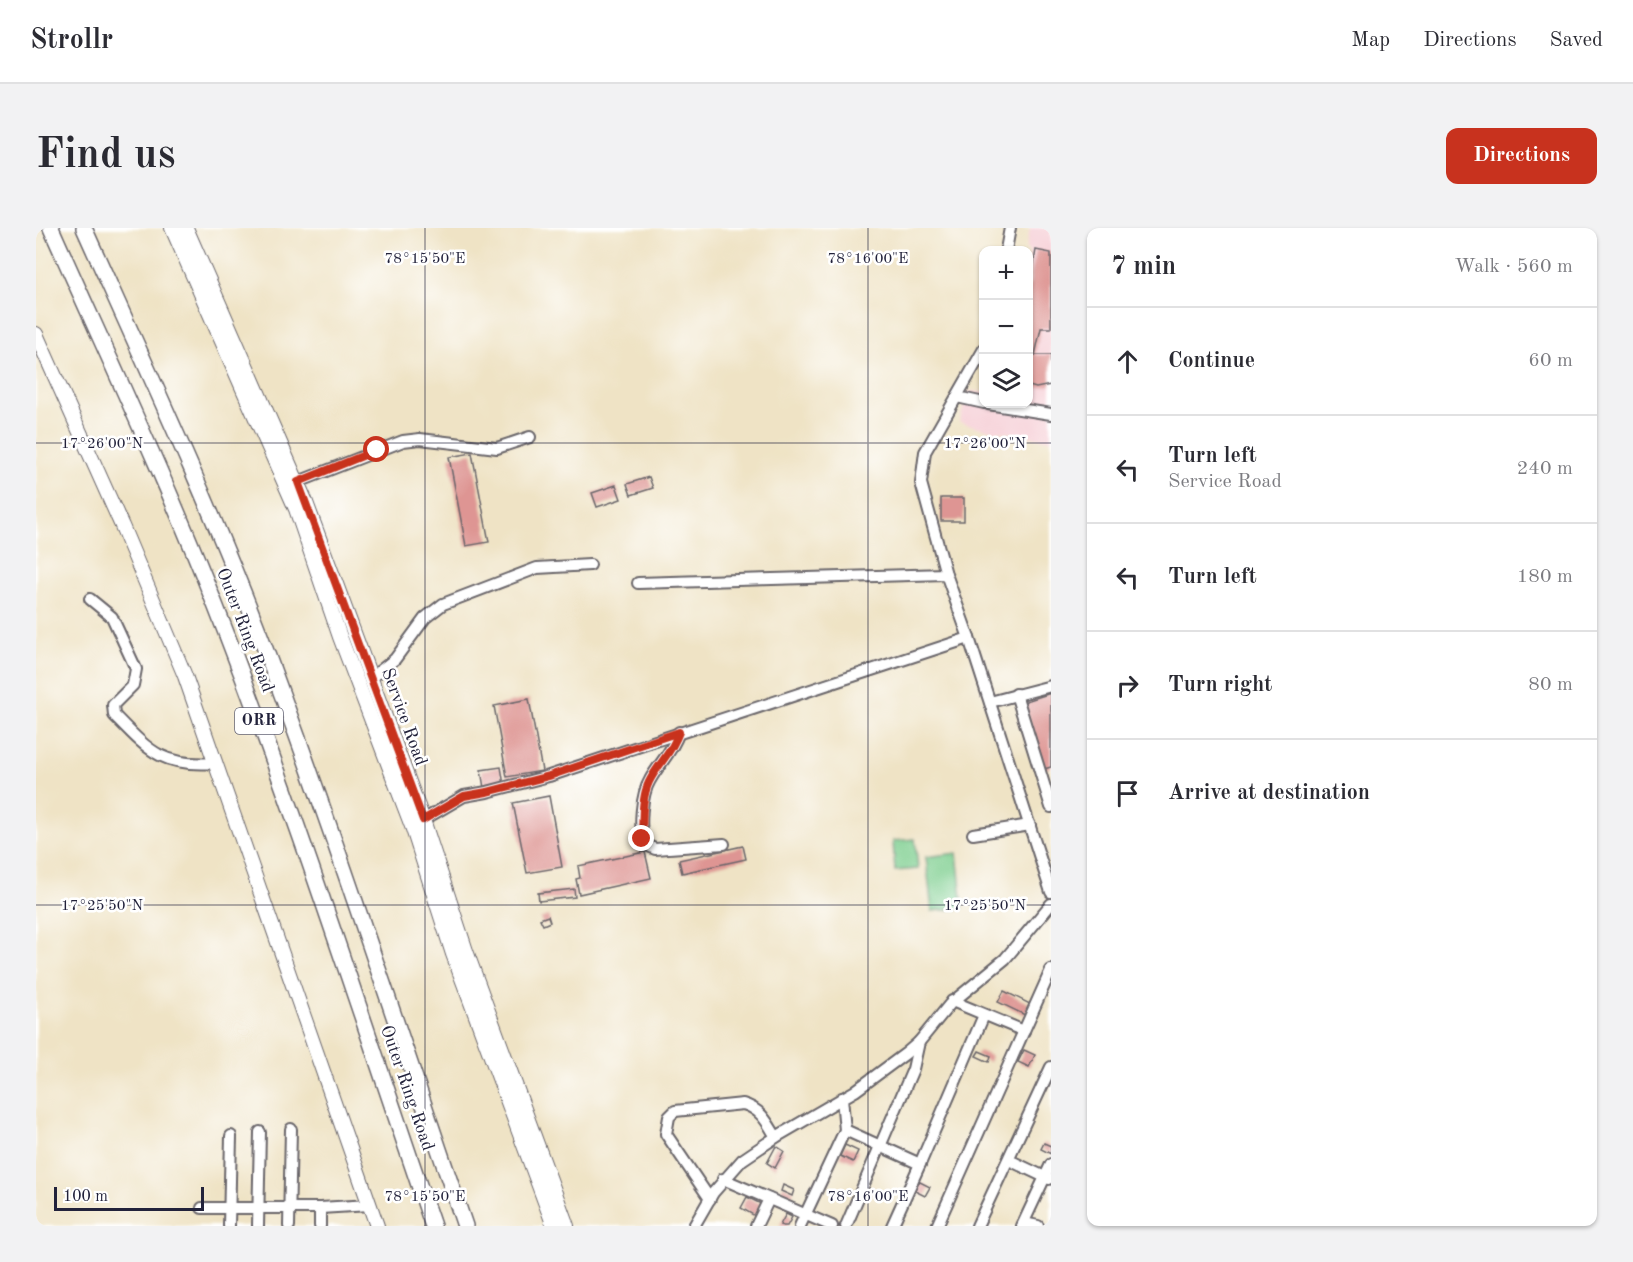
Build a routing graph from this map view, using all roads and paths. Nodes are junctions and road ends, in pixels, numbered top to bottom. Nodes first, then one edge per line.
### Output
1 (51, 228) edge
2 (84, 228) edge
3 (172, 228) edge
4 (186, 228) edge
5 (1010, 228) edge
6 (1007, 246) edge
7 (36, 334) edge
8 (981, 354) edge
9 (957, 397) junction
10 (979, 402) edge
11 (1016, 408) edge
12 (1051, 414) edge
13 (530, 437) dead end
14 (298, 482) junction
15 (590, 565) dead end
16 (946, 574) junction
17 (638, 583) dead end
18 (90, 599) dead end
19 (969, 638) junction
20 (370, 678) junction
21 (1051, 686) edge
22 (1016, 694) junction
23 (990, 702) junction
24 (679, 732) junction
25 (216, 763) junction
26 (1051, 807) edge
27 (423, 820) junction
28 (1030, 825) junction
29 (973, 834) dead end
30 (724, 844) dead end
31 (1051, 892) edge
32 (1051, 904) edge
33 (1051, 970) edge
34 (952, 1001) junction
35 (984, 1015) junction
36 (1024, 1031) junction
37 (919, 1042) junction
38 (1051, 1067) edge
39 (842, 1098) junction
40 (291, 1130) dead end
41 (845, 1130) junction
42 (260, 1132) dead end
43 (231, 1136) dead end
44 (776, 1137) junction
45 (880, 1146) junction
46 (1009, 1160) junction
47 (920, 1164) junction
48 (1051, 1164) edge
49 (1048, 1178) edge
50 (723, 1179) junction
51 (710, 1199) junction
52 (769, 1199) junction
53 (370, 1205) junction
54 (202, 1208) dead end
55 (259, 1208) junction
56 (320, 1208) junction
57 (229, 1209) junction
58 (290, 1209) junction
59 (805, 1215) junction
60 (1023, 1225) edge
61 (229, 1226) edge
62 (258, 1226) edge
63 (289, 1226) edge
64 (320, 1226) edge
65 (377, 1226) edge
66 (433, 1226) edge
67 (465, 1226) edge
68 (554, 1226) edge
69 (567, 1226) edge
70 (694, 1226) edge
71 (756, 1226) edge
72 (800, 1226) edge
73 (832, 1226) edge
74 (846, 1226) edge
75 (892, 1226) edge
76 (937, 1226) edge
77 (977, 1226) edge
78 (1038, 1226) edge

1 - 66 highway, Outer Ring Road / ORR
2 - 67 highway, Outer Ring Road / ORR
3 - 68 main road
4 - 14 main road, Service Road
5 - 6 street
7 - 25 main road
8 - 9 street
9 - 10 street
9 - 16 street
11 - 12 street
13 - 14 street
14 - 20 main road, Service Road
15 - 20 street
16 - 17 street
16 - 19 street
18 - 25 street
19 - 23 street
19 - 24 street
20 - 27 main road, Service Road
21 - 22 street
22 - 23 street
22 - 26 street
23 - 28 street
24 - 27 street
24 - 30 street
25 - 53 main road
27 - 69 main road, Service Road
28 - 29 street
28 - 31 street
32 - 34 street
33 - 36 street
34 - 35 street
34 - 37 street
35 - 36 street
35 - 47 street
36 - 76 street
37 - 39 street
37 - 45 street
38 - 46 street
39 - 41 street
39 - 44 street
40 - 58 street
41 - 45 street
41 - 59 street
42 - 55 street
43 - 57 street
44 - 50 street
44 - 51 street
45 - 47 street
45 - 74 street
46 - 49 street
46 - 77 street
47 - 75 street
48 - 49 street
49 - 60 street
50 - 51 street
50 - 52 street
51 - 70 street
52 - 59 street
52 - 71 street
53 - 56 street
53 - 65 main road
54 - 57 street
55 - 57 street
55 - 58 street
55 - 62 street
56 - 58 street
56 - 64 street
57 - 61 street
58 - 63 street
59 - 72 street
59 - 73 street
60 - 78 street

